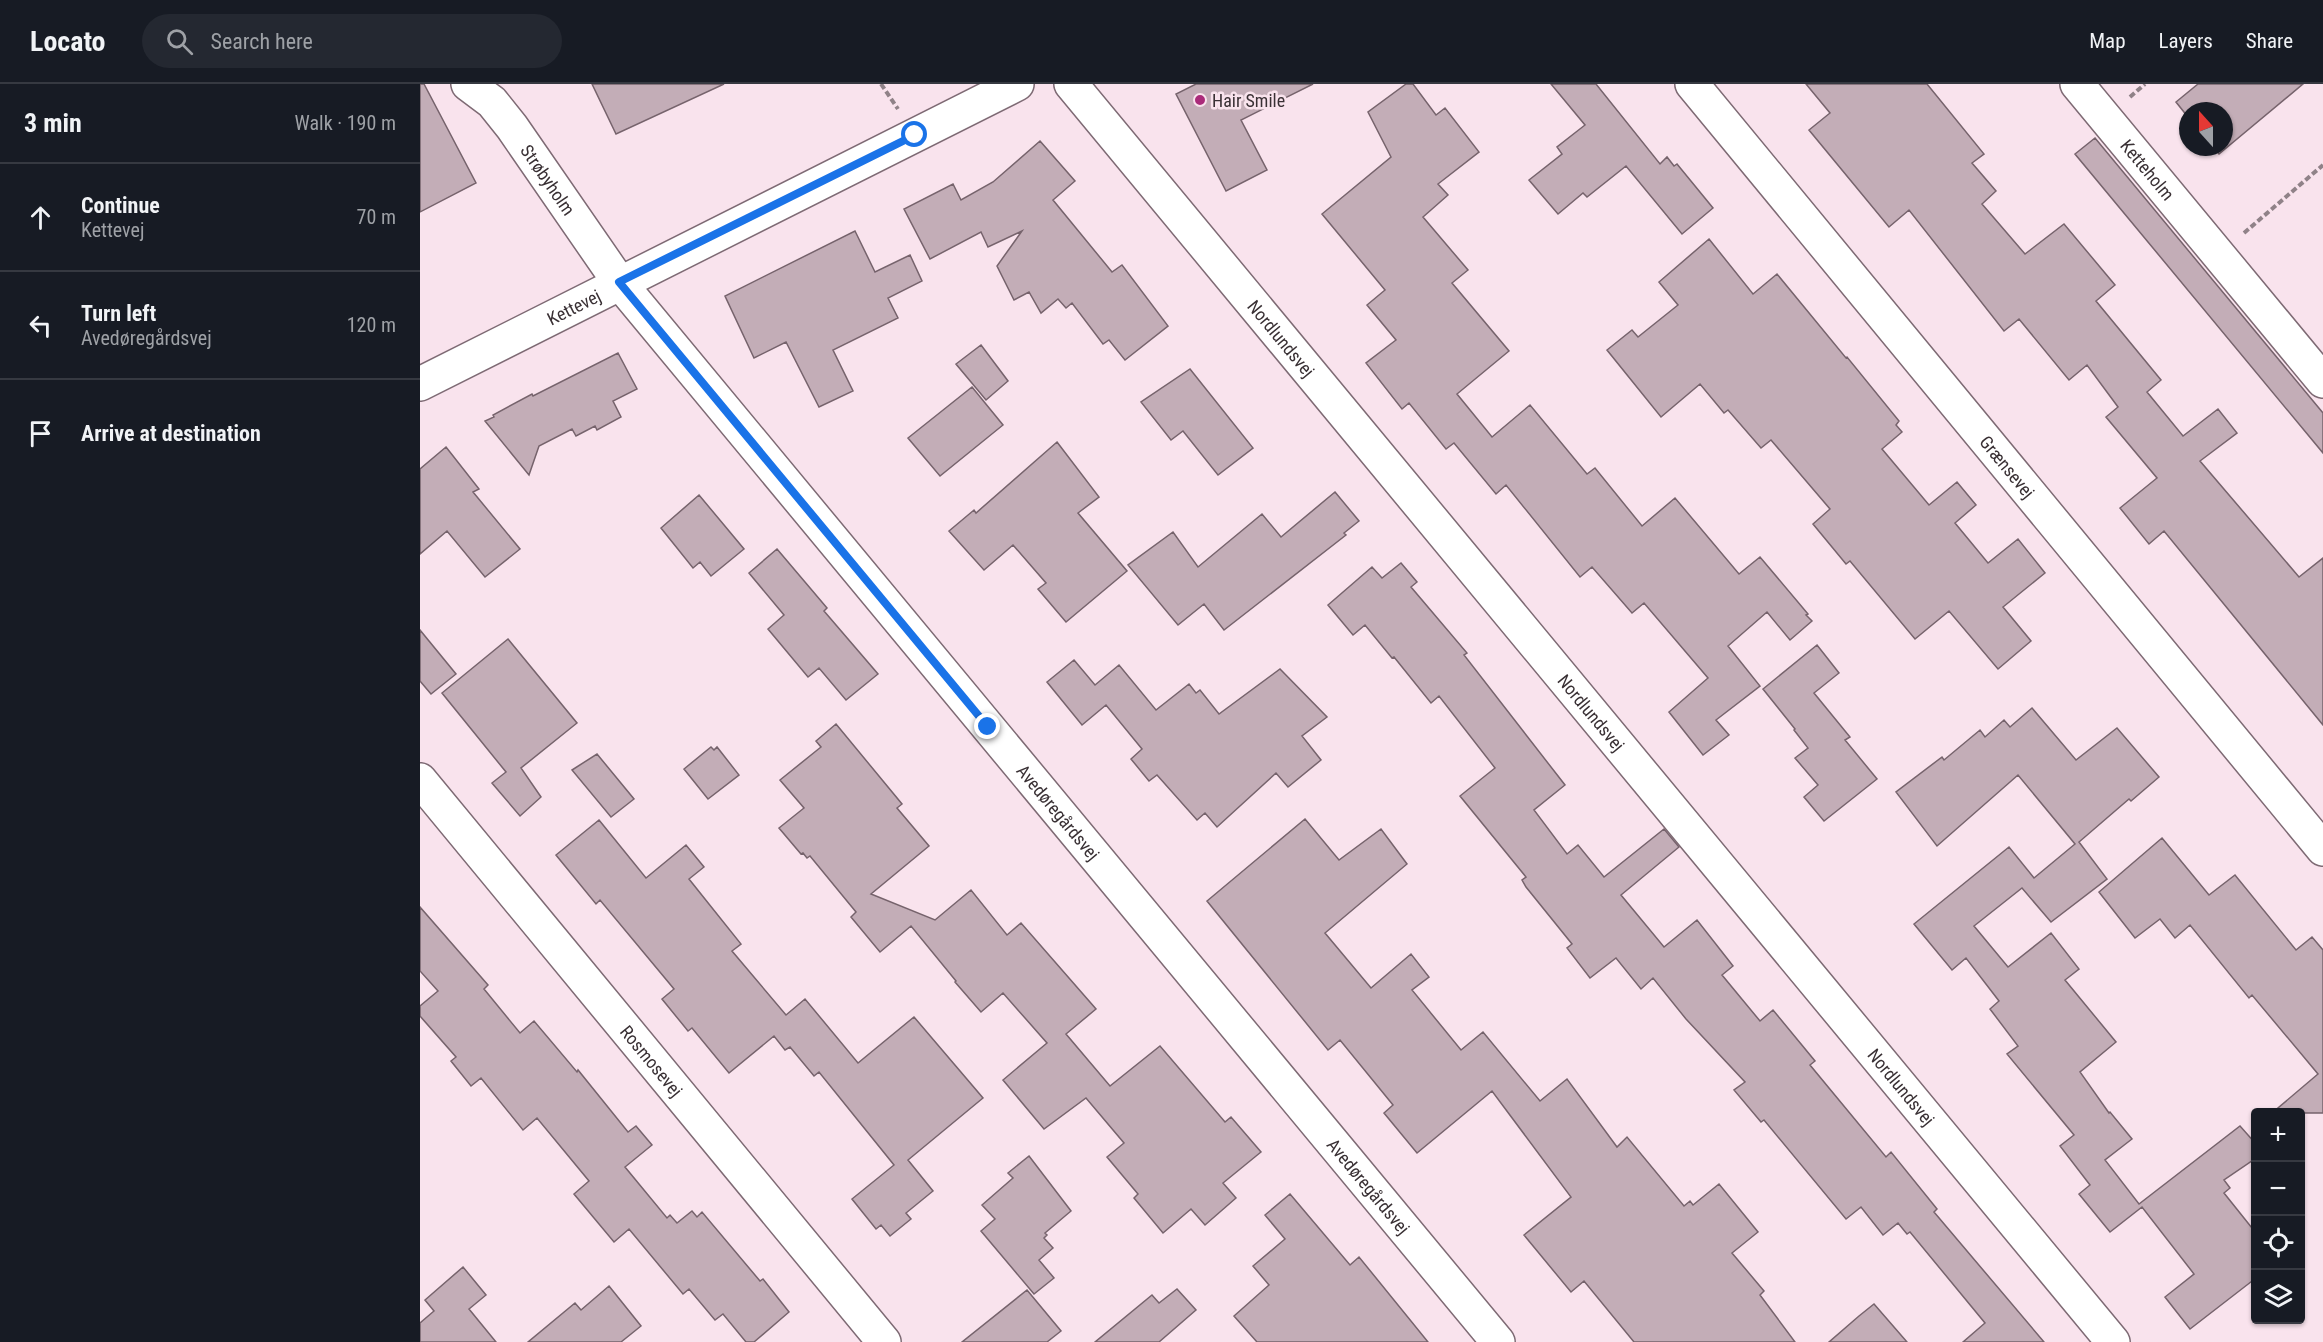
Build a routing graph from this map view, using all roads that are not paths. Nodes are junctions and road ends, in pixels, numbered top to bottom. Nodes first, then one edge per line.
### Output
1 (469, 84) edge
2 (1017, 84) edge
3 (1071, 84) edge
4 (1692, 84) edge
5 (2077, 84) edge
6 (619, 282) junction
7 (2323, 381) edge
8 (420, 384) edge
9 (420, 780) edge
10 (2323, 849) edge
11 (884, 1342) edge
12 (1498, 1342) edge
13 (2113, 1342) edge

1 - 6 street, Strøbyholm
2 - 6 street, Kettevej
3 - 13 street, Nordlundsvej
4 - 10 street, Grænsevej
5 - 7 street, Ketteholm
6 - 8 street, Kettevej
6 - 12 street, Avedøregårdsvej
9 - 11 street, Rosmosevej

